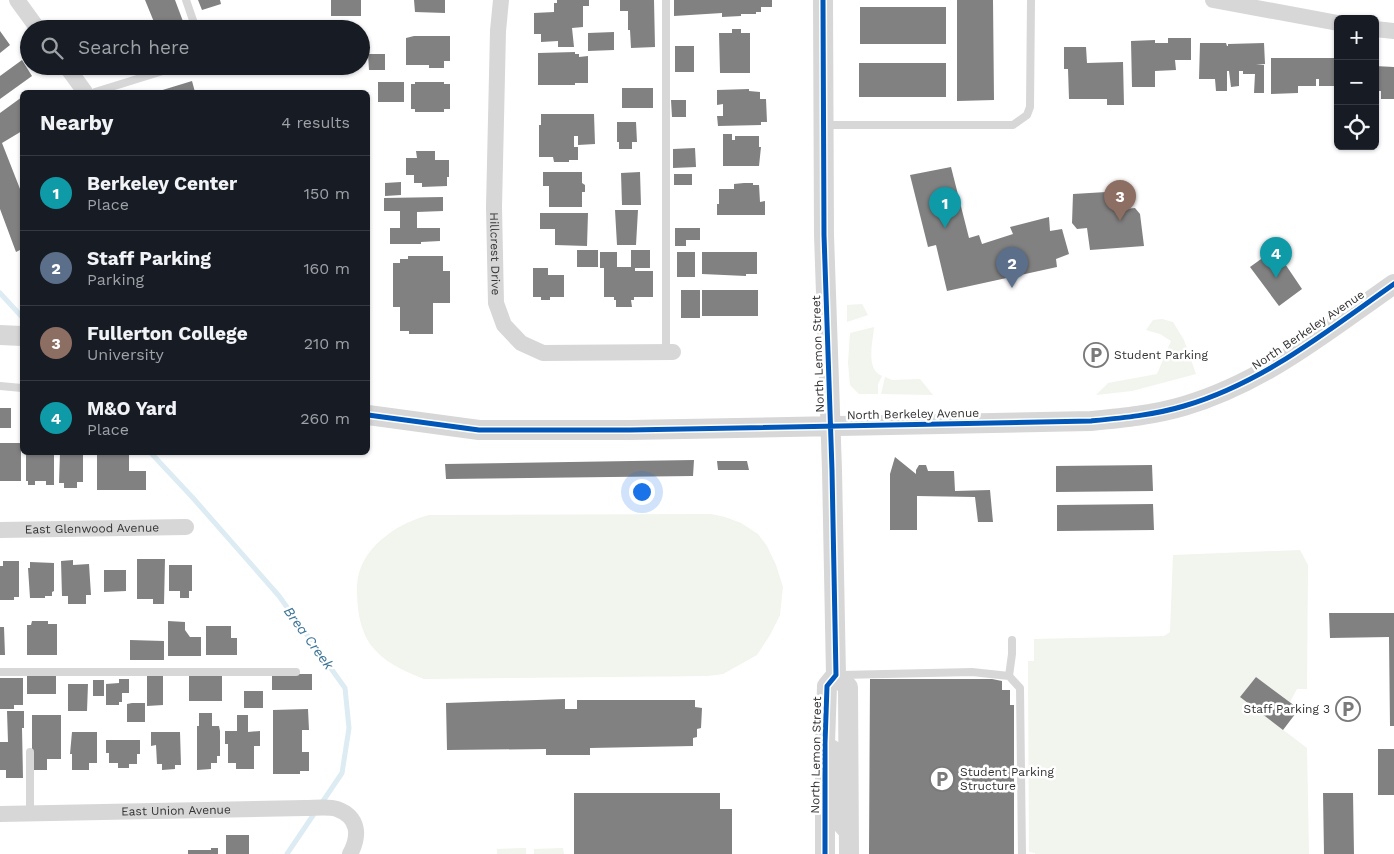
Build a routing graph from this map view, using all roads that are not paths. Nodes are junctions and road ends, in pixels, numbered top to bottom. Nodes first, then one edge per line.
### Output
1 (16, 0) edge
2 (186, 0) edge
3 (501, 0) edge
4 (666, 0) edge
5 (823, 0) edge
6 (1031, 0) edge
7 (1213, 0) edge
8 (31, 20) edge
9 (193, 20) edge
10 (1334, 22) edge
11 (1379, 29) edge
12 (1394, 31) edge
13 (73, 75) edge
14 (150, 75) edge
15 (84, 90) edge
16 (101, 90) edge
17 (824, 125) junction
18 (1394, 284) edge
19 (0, 335) edge
20 (20, 336) edge
21 (670, 352) joint
22 (0, 386) edge
23 (20, 388) edge
24 (370, 415) edge
25 (831, 425) junction
26 (186, 527) dead end
27 (0, 530) edge
28 (1012, 640) dead end
29 (0, 672) edge
30 (296, 672) dead end
31 (836, 675) junction
32 (1009, 676) junction
33 (825, 743) junction
34 (30, 752) dead end
35 (30, 813) junction
36 (0, 814) edge
37 (849, 847) edge
38 (350, 854) edge
39 (824, 854) edge
40 (1022, 854) edge

1 - 8 street
2 - 9 lane
3 - 21 street, Hillcrest Drive
4 - 21 lane
5 - 17 street, North Lemon Street
6 - 17 lane
7 - 10 street
11 - 12 street
13 - 15 street
14 - 16 lane
17 - 25 street, North Lemon Street
18 - 25 street, North Berkeley Avenue
19 - 20 street
22 - 23 lane
24 - 25 street, North Berkeley Avenue
25 - 31 street, North Lemon Street
26 - 27 street, East Glenwood Avenue
28 - 32 lane
29 - 30 lane
31 - 32 lane
31 - 33 street, North Lemon Street
31 - 37 street, North Lemon Street
32 - 40 lane
33 - 37 lane
33 - 39 street, North Lemon Street
34 - 35 lane
35 - 36 street, East Union Avenue
35 - 38 street, East Union Avenue

